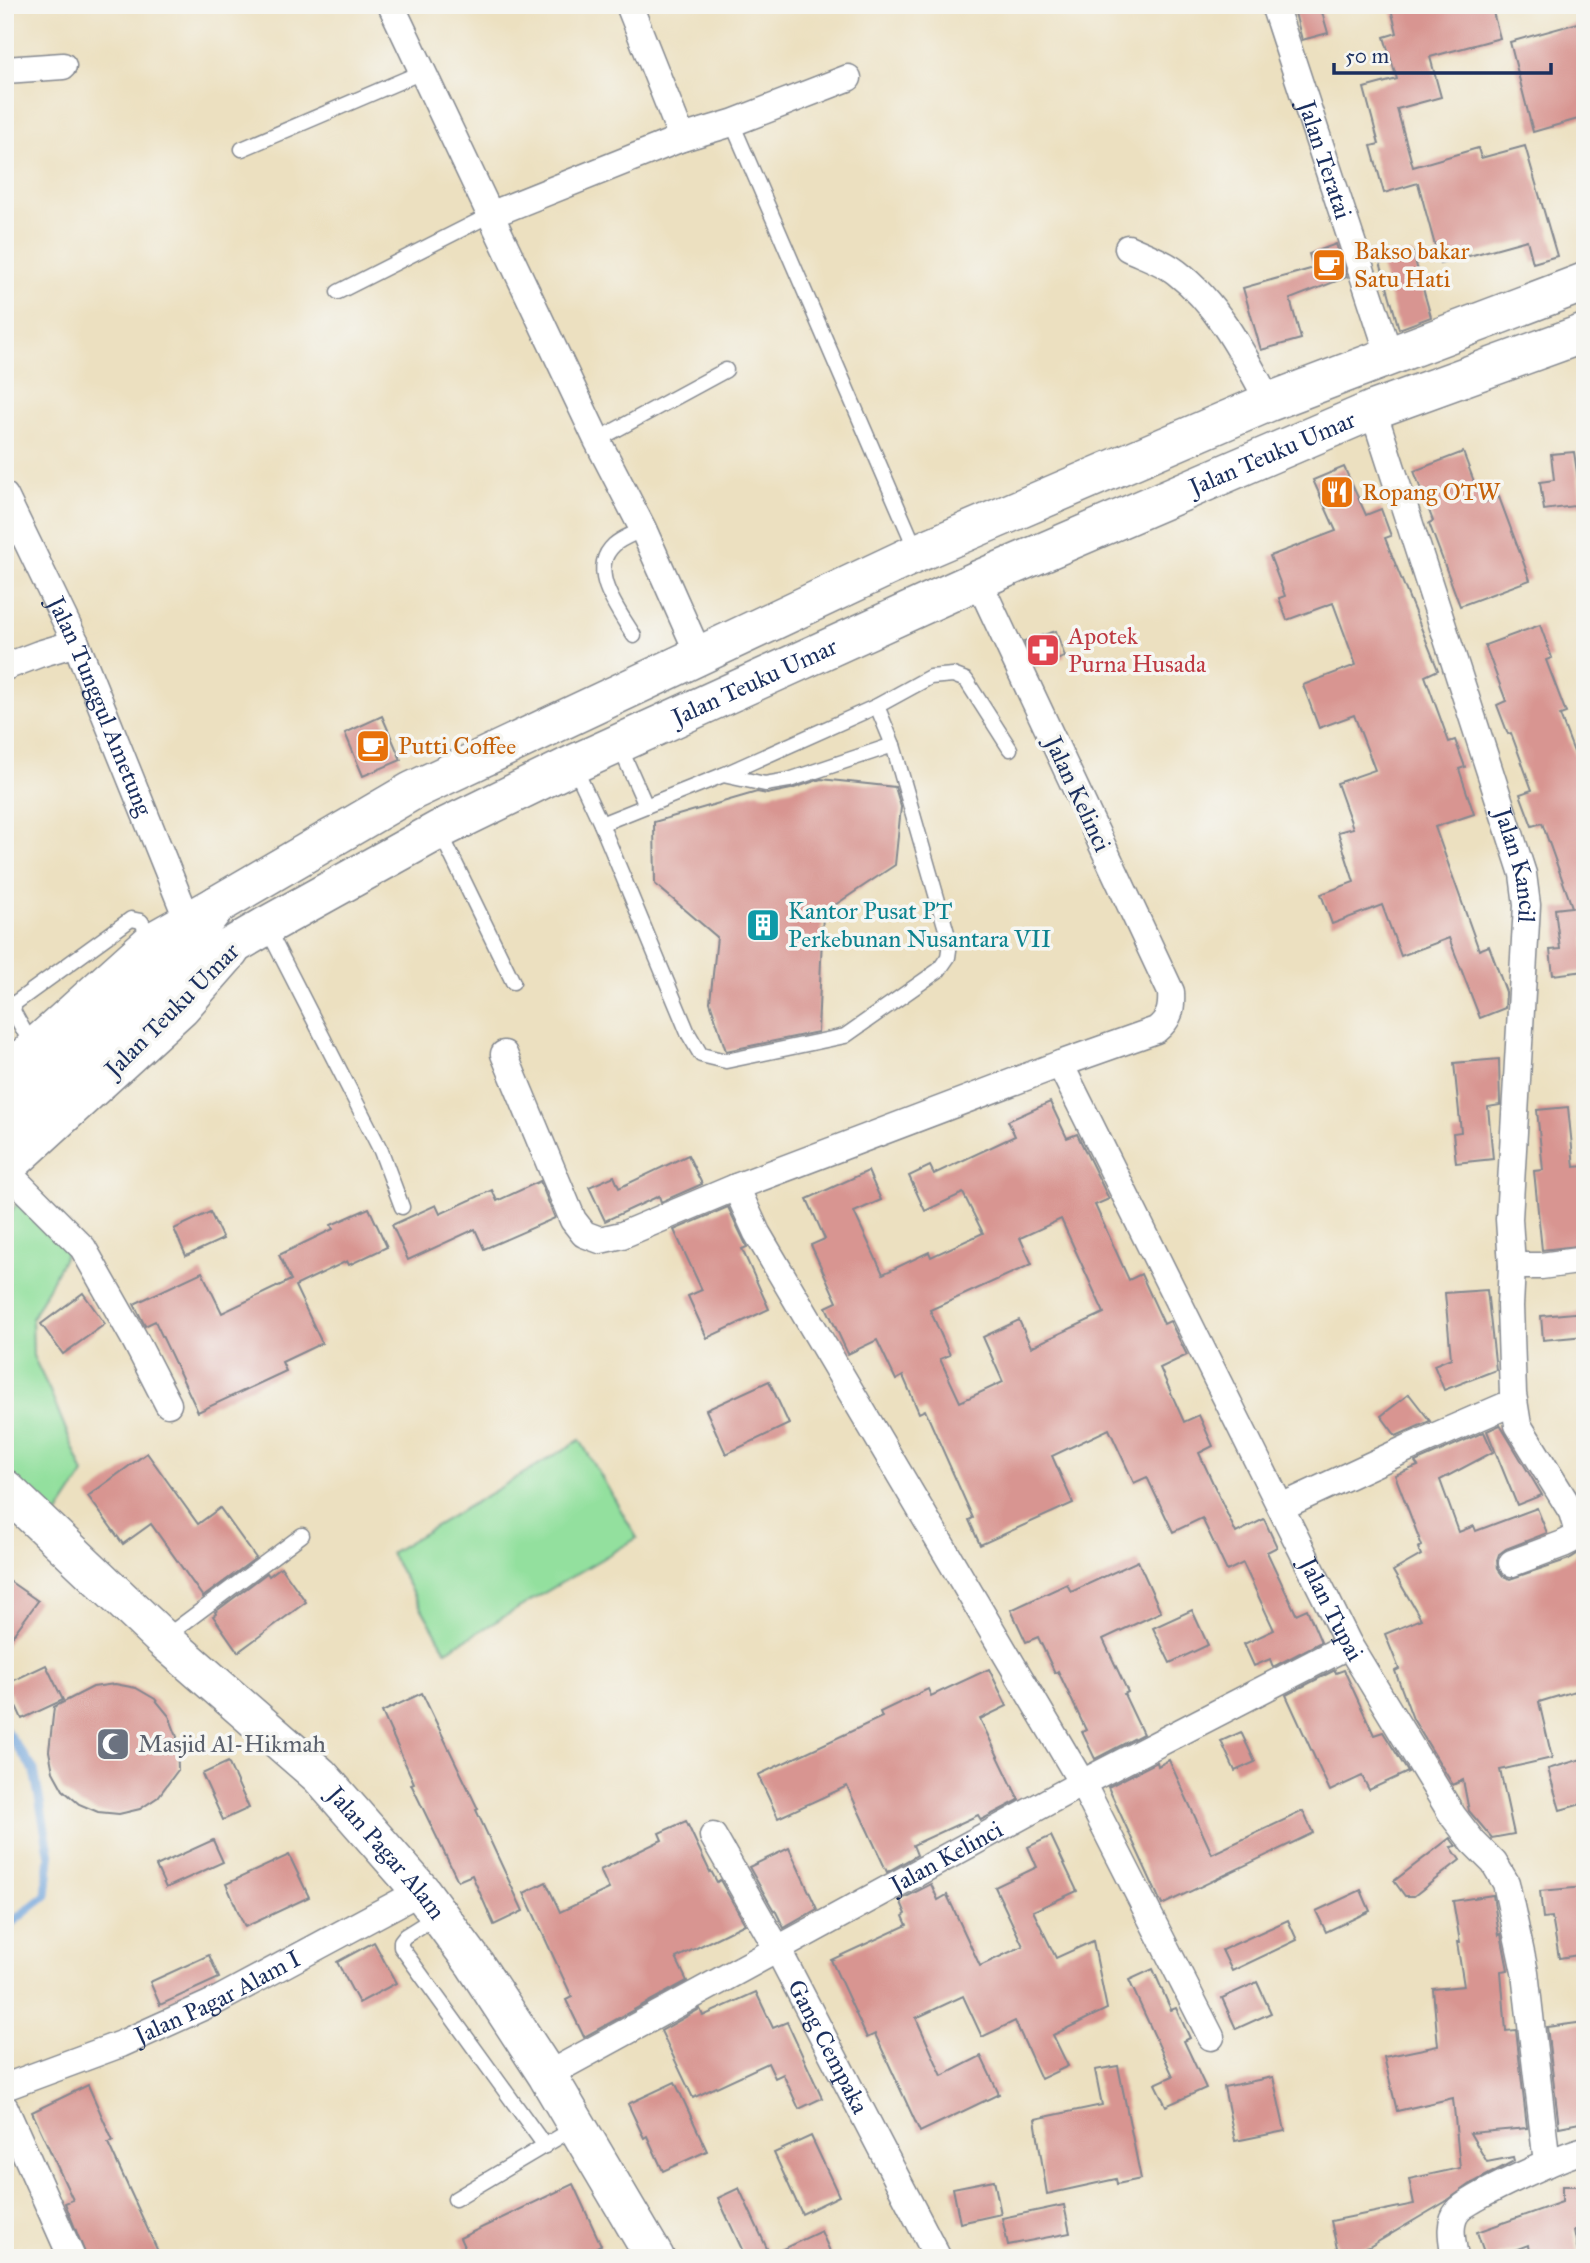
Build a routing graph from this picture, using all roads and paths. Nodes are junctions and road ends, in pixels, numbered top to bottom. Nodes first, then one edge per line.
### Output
1 (391, 5) edge
2 (629, 5) edge
3 (1274, 5) edge
4 (63, 66) dead end
5 (5, 70) edge
6 (422, 72) junction
7 (848, 78) dead end
8 (732, 123) junction
9 (682, 138) junction
10 (243, 149) dead end
11 (490, 215) junction
12 (1128, 248) dead end
13 (1585, 282) edge
14 (338, 292) dead end
15 (1585, 333) edge
16 (1390, 354) junction
17 (726, 370) dead end
18 (1269, 402) junction
19 (1373, 410) junction
20 (597, 440) junction
21 (5, 496) edge
22 (643, 528) junction
23 (917, 553) junction
24 (978, 580) junction
25 (634, 636) dead end
26 (76, 643) junction
27 (699, 655) junction
28 (5, 667) edge
29 (877, 706) junction
30 (618, 744) junction
31 (893, 745) junction
32 (1010, 749) dead end
33 (574, 764) junction
34 (723, 775) junction
35 (646, 806) junction
36 (601, 824) junction
37 (439, 830) junction
38 (208, 934) junction
39 (513, 982) dead end
40 (504, 1054) dead end
41 (1060, 1063) junction
42 (5, 1079) edge
43 (5, 1118) edge
44 (5, 1169) edge
45 (736, 1187) junction
46 (402, 1207) dead end
47 (1585, 1261) edge
48 (1512, 1266) junction
49 (1514, 1402) junction
50 (168, 1404) dead end
51 (5, 1489) edge
52 (1281, 1507) junction
53 (302, 1535) dead end
54 (1512, 1563) dead end
55 (163, 1639) junction
56 (1349, 1645) junction
57 (1082, 1783) junction
58 (713, 1836) dead end
59 (429, 1903) junction
60 (778, 1950) junction
61 (1211, 2037) dead end
62 (547, 2075) junction
63 (5, 2087) edge
64 (5, 2108) edge
65 (561, 2137) junction
66 (1585, 2150) edge
67 (1547, 2164) junction
68 (455, 2199) dead end
69 (72, 2258) edge
70 (655, 2258) edge
71 (938, 2258) edge
72 (1455, 2258) edge

1 - 6 street
2 - 9 street
3 - 16 street, Jalan Teratai
4 - 5 street
6 - 10 lane
6 - 11 street
7 - 8 street
8 - 9 street
8 - 23 lane
9 - 11 street
11 - 14 lane
11 - 20 street
12 - 18 street
13 - 16 main road, Jalan Teuku Umar
15 - 19 main road, Jalan Teuku Umar
16 - 18 main road, Jalan Teuku Umar
17 - 20 lane
18 - 23 main road, Jalan Teuku Umar
19 - 24 main road, Jalan Teuku Umar
19 - 48 street, Jalan Kancil
20 - 22 street
21 - 26 street, Jalan Tunggul Ametung
22 - 25 lane
22 - 27 street
23 - 27 main road, Jalan Teuku Umar
24 - 30 main road, Jalan Teuku Umar
24 - 41 street, Jalan Kelinci
26 - 28 street
26 - 38 street, Jalan Tunggul Ametung
27 - 38 main road, Jalan Teuku Umar
29 - 31 lane
29 - 32 lane
29 - 34 lane
30 - 33 main road, Jalan Teuku Umar
30 - 35 lane
31 - 34 lane
31 - 36 lane
33 - 36 lane
33 - 37 main road, Jalan Teuku Umar
34 - 35 lane
35 - 36 lane
37 - 38 main road, Jalan Teuku Umar
37 - 39 lane
38 - 42 main road, Jalan Teuku Umar
38 - 43 main road
38 - 44 main road, Jalan Teuku Umar
38 - 46 lane
40 - 45 street
41 - 45 street
41 - 52 street, Jalan Tupai
44 - 50 street
45 - 57 street
47 - 48 street
48 - 49 street, Jalan Kancil
49 - 52 street
49 - 54 street, Jalan Kancil
51 - 55 main road, Jalan Pagar Alam
52 - 56 street, Jalan Tupai
53 - 55 lane
55 - 59 main road, Jalan Pagar Alam
56 - 57 street, Jalan Kelinci
56 - 67 street, Jalan Tupai
57 - 60 street, Jalan Kelinci
57 - 61 street
58 - 60 street, Gang Cempaka
59 - 62 main road, Jalan Pagar Alam
59 - 63 street, Jalan Pagar Alam I
59 - 65 lane
60 - 62 street, Jalan Kelinci
60 - 71 street, Gang Cempaka
62 - 65 main road, Jalan Pagar Alam
64 - 69 street
65 - 68 lane
65 - 70 main road, Jalan Pagar Alam
66 - 67 street
67 - 72 street

